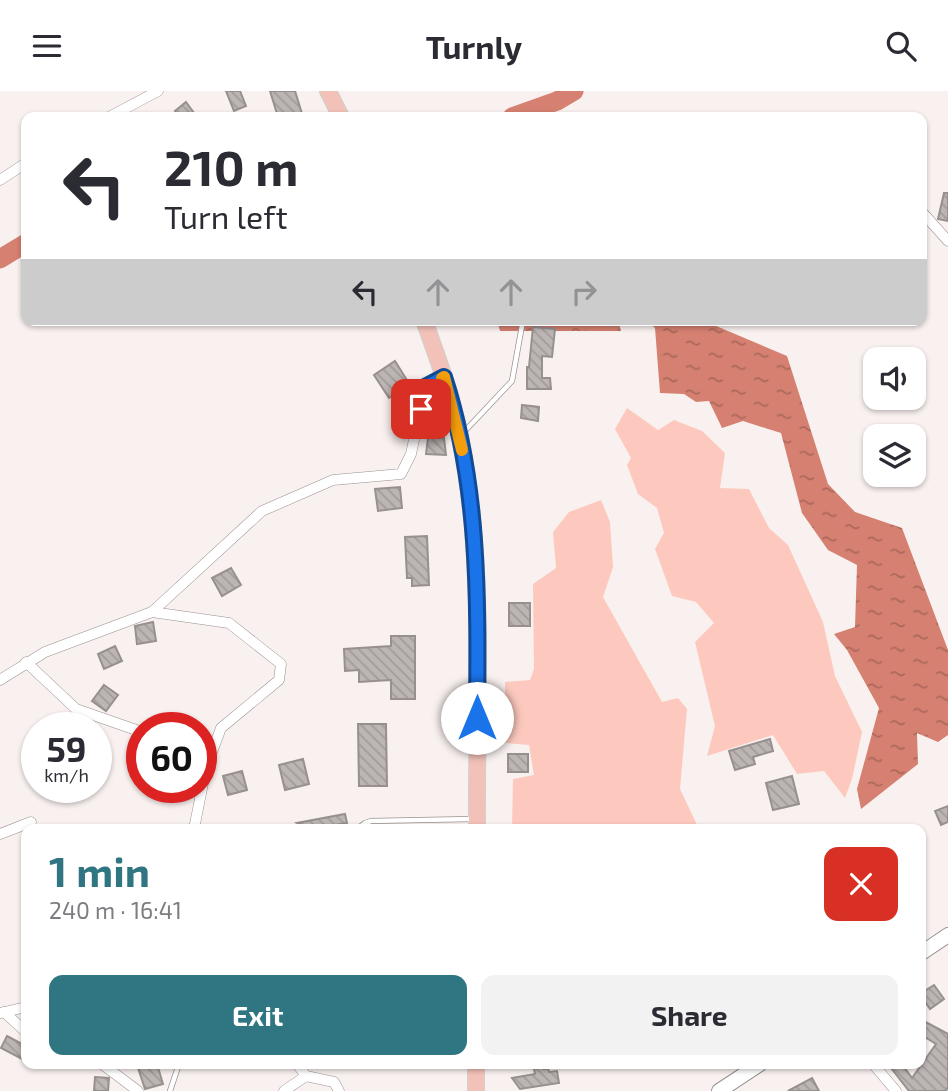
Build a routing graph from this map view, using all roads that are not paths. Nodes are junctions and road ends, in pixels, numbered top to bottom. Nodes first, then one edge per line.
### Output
1 (158, 91) edge
2 (329, 92) edge
3 (118, 112) edge
4 (339, 112) edge
5 (21, 166) edge
6 (0, 180) edge
7 (927, 218) edge
8 (948, 241) edge
9 (426, 326) edge
10 (522, 326) edge
11 (444, 377) junction
12 (460, 436) junction
13 (152, 612) junction
14 (26, 662) junction
15 (0, 680) edge
16 (126, 726) edge
17 (31, 822) dead end
18 (26, 824) edge
19 (195, 824) edge
20 (364, 824) edge
21 (477, 824) edge
22 (21, 826) edge
23 (0, 834) edge
24 (948, 935) edge
25 (926, 950) edge
26 (21, 1008) edge
27 (2, 1013) edge
28 (21, 1029) edge
29 (109, 1069) edge
30 (177, 1069) edge
31 (301, 1069) edge
32 (476, 1069) edge
33 (752, 1069) edge
34 (877, 1069) edge
35 (306, 1076) junction
36 (138, 1091) edge
37 (170, 1091) edge
38 (284, 1091) edge
39 (339, 1091) edge
40 (476, 1091) edge
41 (719, 1091) edge
42 (896, 1091) edge

1 - 3 street
2 - 4 main road
5 - 6 street
7 - 8 street
9 - 11 main road
10 - 12 lane
11 - 12 main road
11 - 13 street
12 - 21 main road
13 - 14 street
13 - 19 street
14 - 15 street
14 - 16 street
17 - 18 street
20 - 21 lane
22 - 23 street
24 - 25 main road
26 - 27 street
27 - 28 street
29 - 36 street
30 - 37 lane
31 - 35 street
32 - 40 main road
33 - 41 main road
34 - 42 street
35 - 38 street
35 - 39 street

